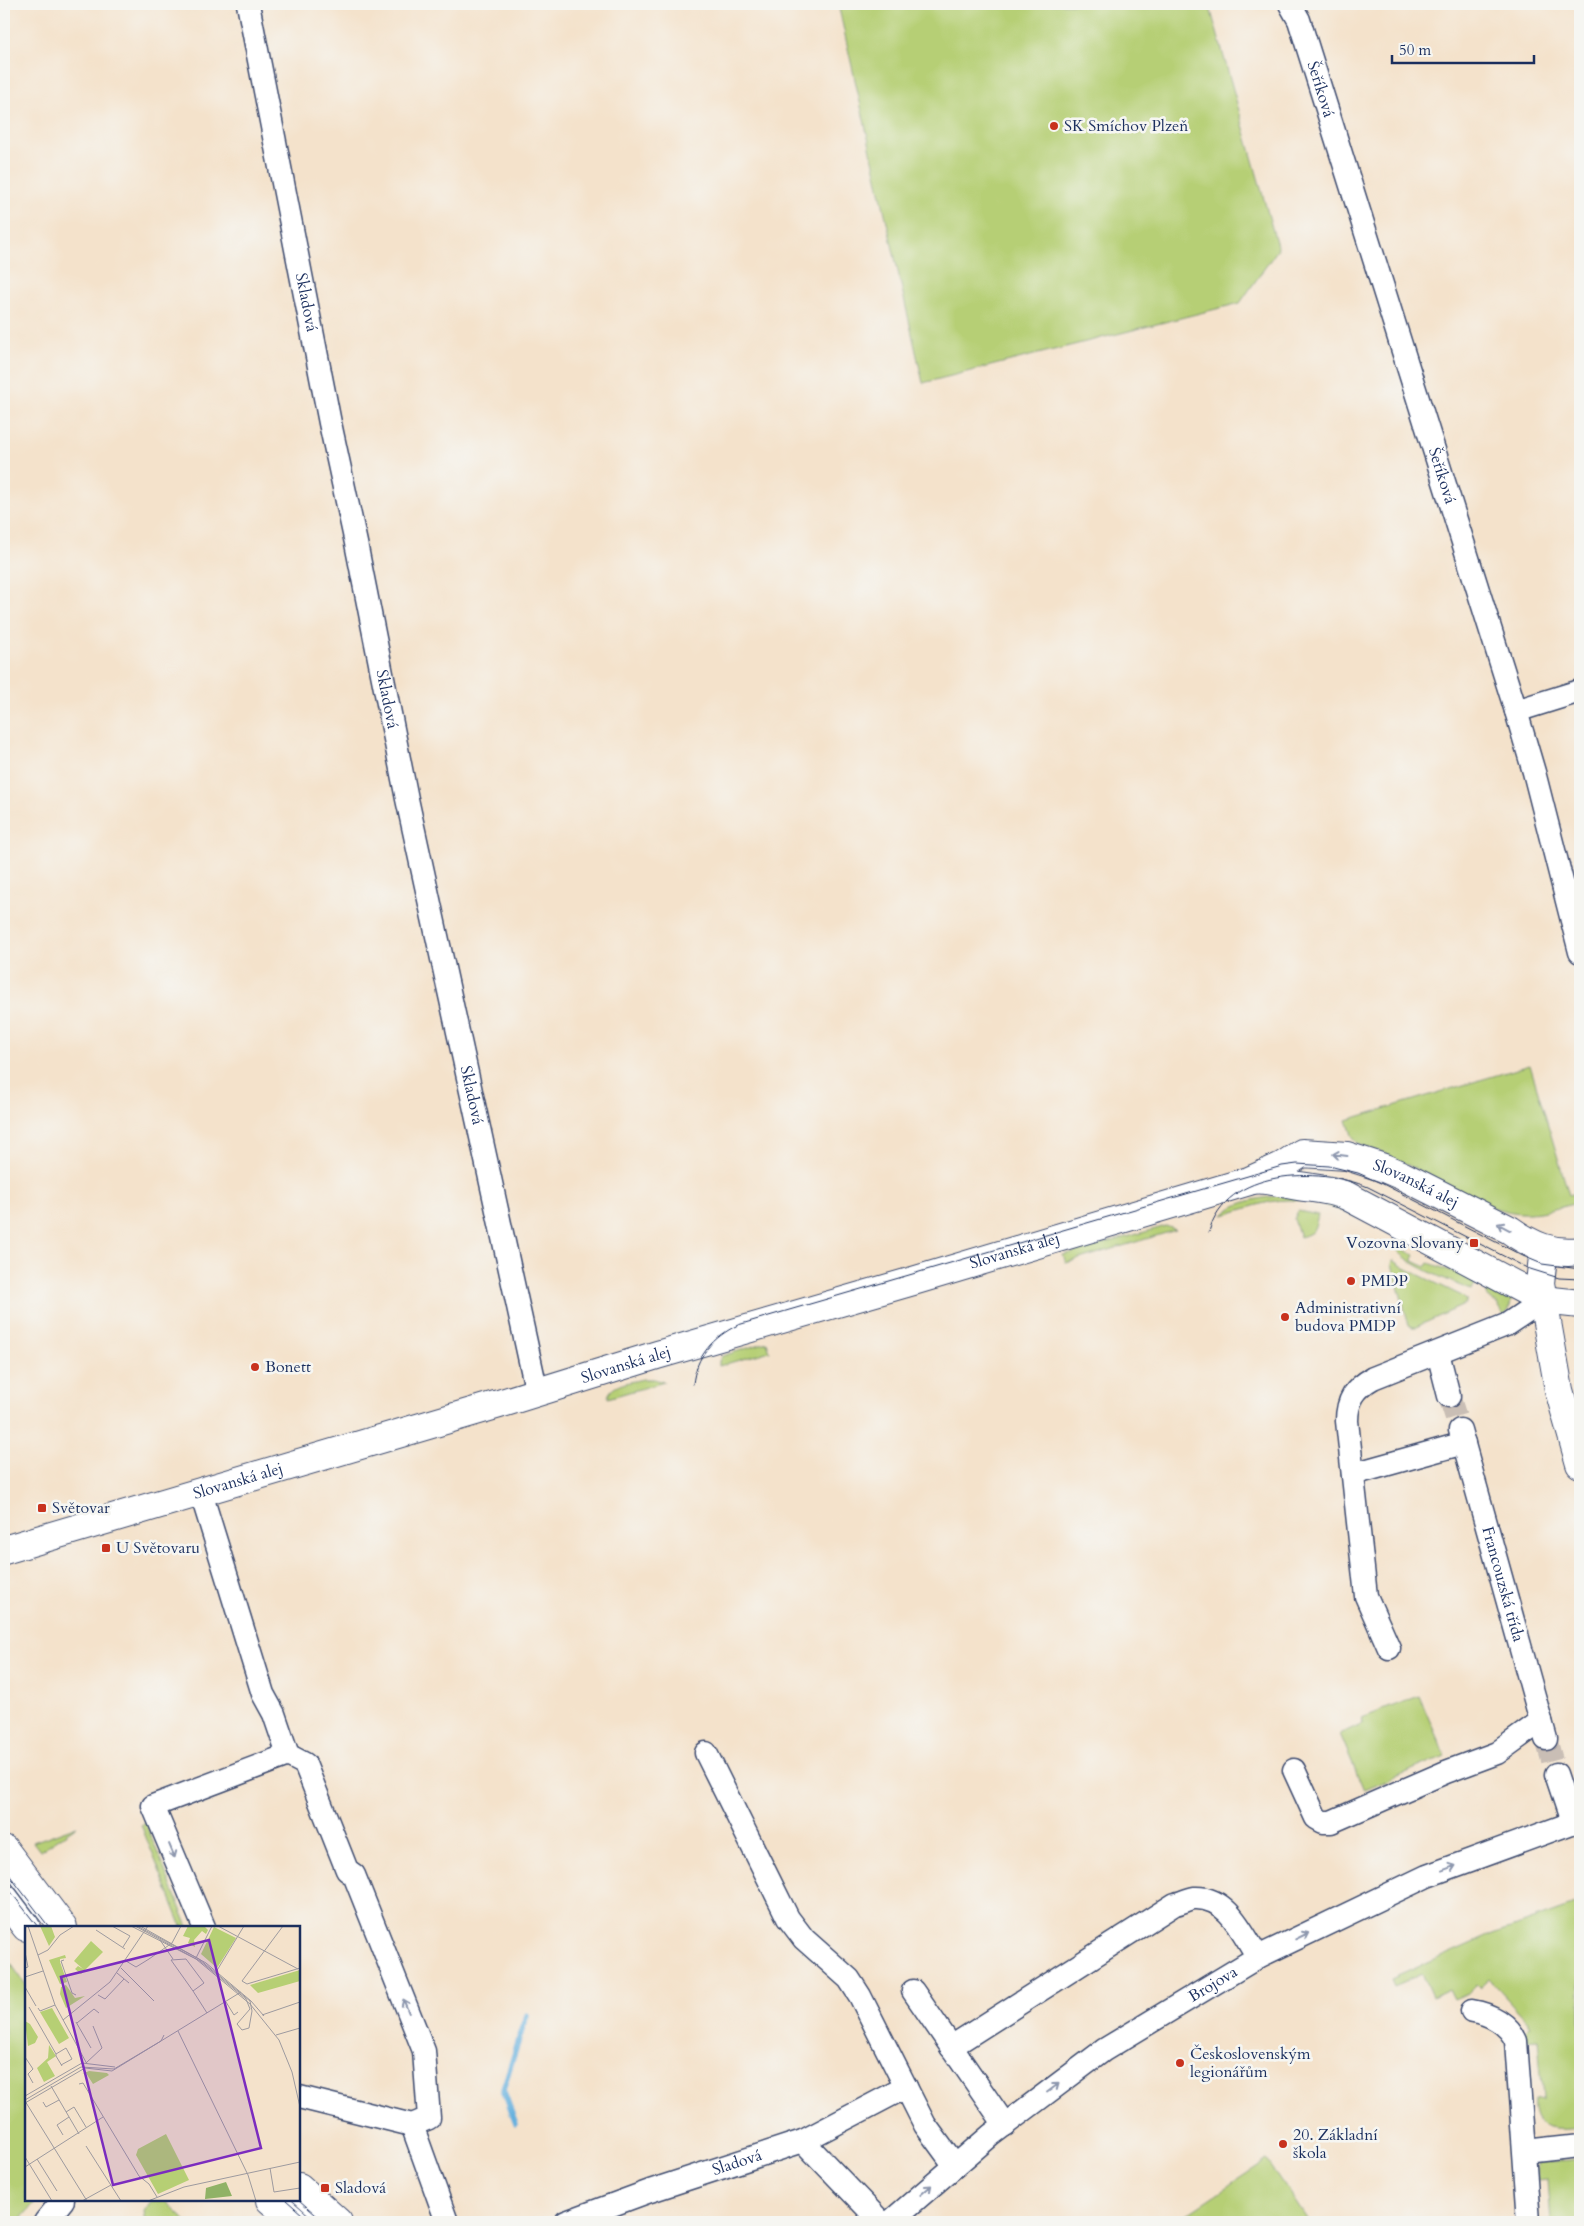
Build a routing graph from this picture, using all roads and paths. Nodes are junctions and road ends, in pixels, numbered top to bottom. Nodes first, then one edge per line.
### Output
1 (248, 4) edge
2 (1290, 4) edge
3 (1580, 691) edge
4 (1516, 711) junction
5 (1580, 952) edge
6 (1249, 1180) junction
7 (1547, 1250) junction
8 (1580, 1251) edge
9 (1543, 1300) junction
10 (1580, 1304) edge
11 (1438, 1353) junction
12 (538, 1393) junction
13 (1449, 1396) tunnel mouth
14 (1580, 1464) edge
15 (1353, 1474) junction
16 (201, 1493) junction
17 (4, 1550) edge
18 (1389, 1648) dead end
19 (706, 1753) dead end
20 (288, 1755) junction
21 (1294, 1770) dead end
22 (1556, 1774) tunnel mouth
23 (1576, 1821) edge
24 (4, 1849) edge
25 (13, 1881) edge
26 (4, 1898) edge
27 (25, 1926) edge
28 (62, 1926) edge
29 (204, 1926) edge
30 (1258, 1957) junction
31 (913, 1991) dead end
32 (1472, 2011) dead end
33 (951, 2048) junction
34 (906, 2087) junction
35 (300, 2097) edge
36 (1006, 2124) junction
37 (412, 2125) junction
38 (803, 2141) junction
39 (1580, 2146) edge
40 (1525, 2152) junction
41 (955, 2166) junction
42 (300, 2188) edge
43 (62, 2201) edge
44 (271, 2201) edge
45 (45, 2222) edge
46 (296, 2222) edge
47 (338, 2222) edge
48 (447, 2222) edge
49 (566, 2222) edge
50 (881, 2222) edge
51 (890, 2222) edge
52 (1529, 2222) edge

1 - 12 street, Skladová
2 - 4 street, Šeříková
3 - 4 street
4 - 5 street, Šeříková
7 -> 6 main road, Slovanská alej
6 - 9 main road, Slovanská alej
6 - 12 main road, Slovanská alej
7 - 8 main road, Slovanská alej
7 - 9 main road
9 - 10 main road, Slovanská alej
9 - 11 street
9 - 14 main road
11 - 13 street
11 - 15 street
12 - 16 main road, Slovanská alej
15 - 18 street
15 - 21 street, Francouzská třída
16 - 17 main road, Slovanská alej
16 - 20 street
19 - 34 street
20 -> 29 street
37 -> 20 street
22 - 23 street
30 -> 23 street, Brojova
24 - 25 main road
25 - 28 main road
26 - 27 main road
30 - 33 street
36 -> 30 street, Brojova
31 - 33 street
32 - 40 street
33 - 36 street
34 - 38 street, Sladová
34 - 41 street
35 - 37 street
36 - 41 street, Brojova
37 - 48 street
38 - 49 street, Sladová
38 - 50 street
39 - 40 street
40 - 52 street
51 -> 41 street, Brojova
42 - 47 main road
43 - 45 street
44 - 46 main road

